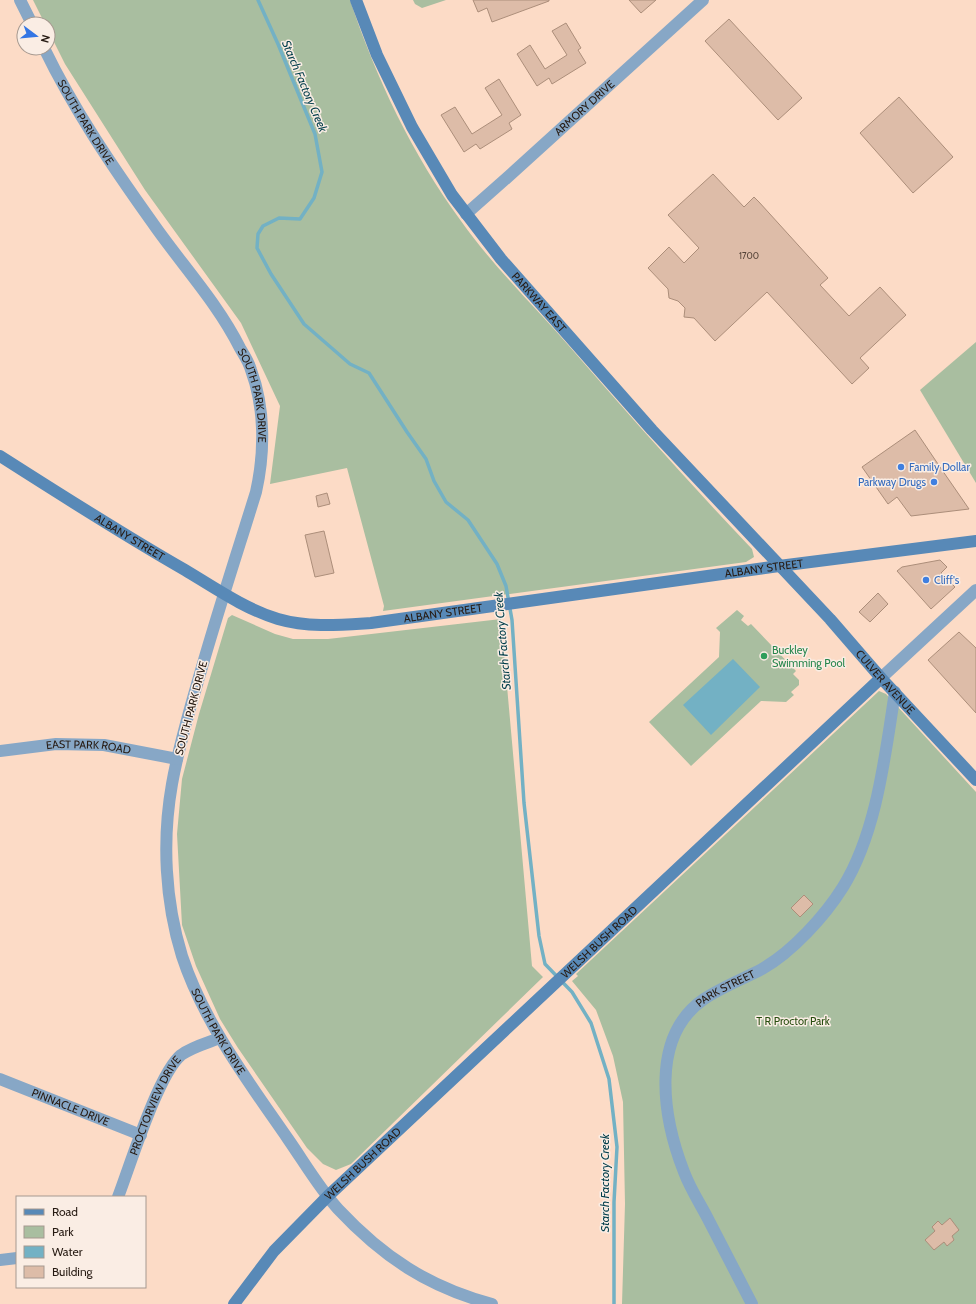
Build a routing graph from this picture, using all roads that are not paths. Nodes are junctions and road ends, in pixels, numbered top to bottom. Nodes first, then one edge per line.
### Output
1 (20, 0) edge
2 (356, 0) edge
3 (703, 0) edge
4 (28, 16) edge
5 (48, 56) edge
6 (466, 214) junction
7 (0, 456) edge
8 (976, 540) edge
9 (779, 566) junction
10 (976, 590) edge
11 (225, 594) junction
12 (881, 678) junction
13 (895, 692) junction
14 (0, 751) edge
15 (177, 759) junction
16 (976, 780) edge
17 (220, 1038) junction
18 (0, 1079) edge
19 (141, 1135) junction
20 (118, 1196) edge
21 (328, 1196) junction
22 (16, 1258) edge
23 (0, 1260) edge
24 (234, 1304) edge
25 (492, 1304) edge
26 (752, 1304) edge

1 - 4 street
2 - 6 street, PARKWAY EAST
3 - 6 street, ARMORY DRIVE
5 - 11 street, SOUTH PARK DRIVE
6 - 9 street, PARKWAY EAST
7 - 11 street, ALBANY STREET
8 - 9 street, ALBANY STREET
9 - 11 street, ALBANY STREET
9 - 12 street, CULVER AVENUE
10 - 12 street, WELSH BUSH ROAD
11 - 15 street, SOUTH PARK DRIVE
12 - 13 street, CULVER AVENUE
12 - 21 street, WELSH BUSH ROAD
13 - 16 street, CULVER AVENUE
13 - 26 street, PARK STREET
14 - 15 street, EAST PARK ROAD
15 - 17 street, SOUTH PARK DRIVE
17 - 19 street, PROCTORVIEW DRIVE
17 - 21 street, SOUTH PARK DRIVE
18 - 19 street, PINNACLE DRIVE
19 - 20 street, PROCTORVIEW DRIVE
21 - 24 street, WELSH BUSH ROAD
21 - 25 street, SOUTH PARK DRIVE
22 - 23 street

